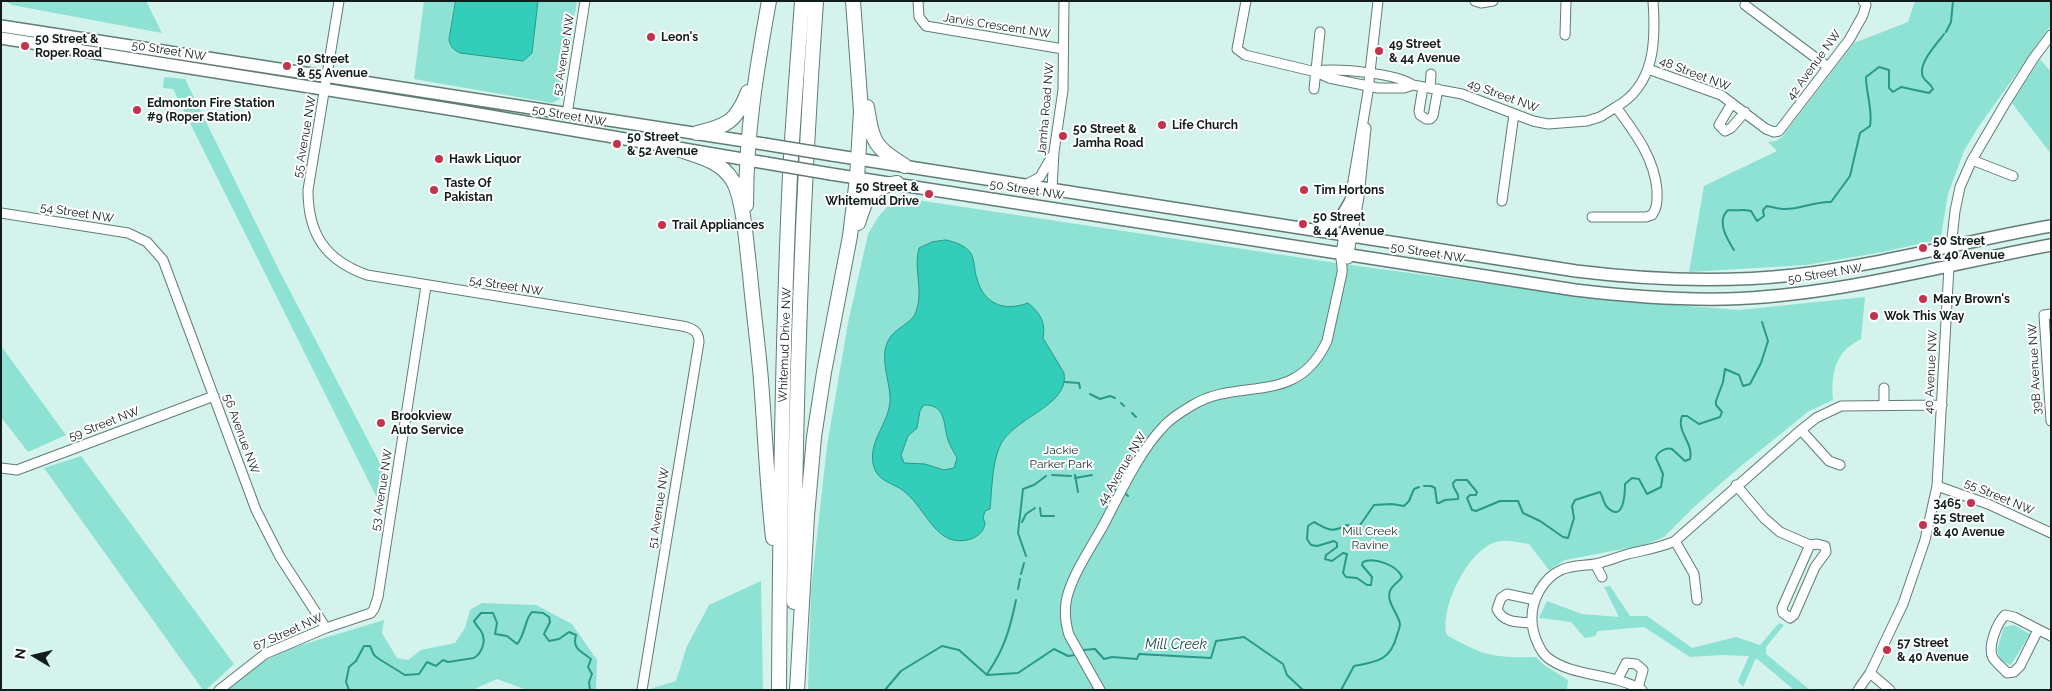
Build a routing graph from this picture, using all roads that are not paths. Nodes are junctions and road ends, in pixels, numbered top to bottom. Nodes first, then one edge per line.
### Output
1 (339, 1) edge
2 (585, 1) edge
3 (769, 1) edge
4 (802, 1) edge
5 (816, 1) edge
6 (853, 1) edge
7 (918, 1) edge
8 (1064, 1) edge
9 (1246, 1) edge
10 (1378, 1) edge
11 (1493, 1) edge
12 (1566, 1) edge
13 (1653, 1) edge
14 (1865, 3) edge
15 (1479, 5) edge
16 (1745, 5) dead end
17 (1, 18) edge
18 (1, 26) edge
19 (26, 30) junction
20 (1320, 32) dead end
21 (1565, 35) dead end
22 (2051, 35) edge
23 (4, 40) edge
24 (1063, 49) junction
25 (858, 57) junction
26 (1828, 67) junction
27 (1648, 69) junction
28 (1316, 72) junction
29 (756, 73) junction
30 (1370, 74) junction
31 (1431, 74) dead end
32 (327, 77) junction
33 (1413, 85) junction
34 (1369, 86) junction
35 (1430, 88) junction
36 (325, 89) junction
37 (1314, 89) dead end
38 (1732, 102) junction
39 (1616, 107) junction
40 (455, 110) junction
41 (1745, 112) junction
42 (567, 114) junction
43 (1514, 114) junction
44 (663, 128) junction
45 (565, 129) junction
46 (1774, 132) joint
47 (697, 133) junction
48 (747, 141) junction
49 (680, 150) junction
50 (1054, 152) junction
51 (859, 159) junction
52 (747, 160) junction
53 (1972, 160) junction
54 (905, 166) junction
55 (2014, 176) dead end
56 (857, 178) junction
57 (896, 183) junction
58 (1024, 185) junction
59 (1052, 189) junction
60 (1502, 201) dead end
61 (1350, 202) junction
62 (1018, 203) junction
63 (1, 213) edge
64 (1592, 217) dead end
65 (2051, 226) edge
66 (1310, 230) junction
67 (1348, 235) junction
68 (148, 242) joint
69 (746, 243) junction
70 (322, 244) joint
71 (2051, 245) edge
72 (1951, 246) junction
73 (846, 257) junction
74 (1344, 257) junction
75 (1949, 266) junction
76 (426, 286) junction
77 (2048, 315) edge
78 (696, 332) joint
79 (1884, 388) dead end
80 (214, 396) junction
81 (1884, 405) junction
82 (1942, 405) junction
83 (2051, 421) edge
84 (1800, 430) junction
85 (1840, 465) dead end
86 (1, 468) edge
87 (1736, 485) junction
88 (1937, 486) junction
89 (2051, 533) edge
90 (1675, 540) junction
91 (1810, 546) junction
92 (1595, 564) junction
93 (1602, 578) dead end
94 (1534, 600) junction
95 (1697, 600) dead end
96 (780, 604) junction
97 (374, 609) joint
98 (1532, 623) junction
99 (326, 628) junction
100 (2038, 630) junction
101 (2051, 636) edge
102 (1870, 673) junction
103 (1618, 679) junction
104 (1626, 686) edge
105 (1640, 689) edge
106 (219, 690) edge
107 (642, 690) edge
108 (779, 690) edge
109 (793, 690) edge
110 (797, 690) edge
111 (1100, 690) edge
112 (1858, 690) edge
113 (1890, 690) edge

1 - 32 street, 55 Avenue NW
2 - 42 street, 52 Avenue NW
3 - 29 highway
4 - 96 highway, Whitemud Drive NW
5 - 109 highway, Whitemud Drive NW
6 - 25 highway
7 - 24 street, Jarvis Crescent NW
8 - 24 street, Jamha Road NW
9 - 28 street
10 - 30 street, 44 Avenue NW
11 - 15 street
12 - 21 street
13 - 27 street, 49 Street NW
14 - 26 street, 42 Avenue NW
16 - 26 street
17 - 19 main road
18 - 19 main road, 50 Street NW
19 - 32 main road, 50 Street NW
20 - 28 street
22 - 53 street, 40 Avenue NW
23 - 36 main road, 50 Street NW
24 - 50 street, Jamha Road NW
25 - 51 highway
25 - 54 highway
26 - 46 street, 42 Avenue NW
27 - 38 street, 48 Street NW
27 - 39 street, 49 Street NW
28 - 30 street, 49 Street NW
28 - 34 street, 49 Street NW
28 - 37 street
29 - 47 highway
29 - 48 highway
30 - 33 street, 49 Street NW
30 - 34 street, 44 Avenue NW
31 - 35 street
32 - 36 street, 55 Avenue NW
32 - 42 main road, 50 Street NW
33 - 34 street, 49 Street NW
33 - 35 street, 49 Street NW
34 - 61 street, 44 Avenue NW
34 - 67 street, 44 Avenue NW
35 - 43 street, 49 Street NW
36 - 40 main road, 50 Street NW
36 - 70 street, 55 Avenue NW
38 - 41 street, 48 Street NW
38 - 41 street, 48 Street NW
39 - 43 street, 49 Street NW
39 - 64 street
40 - 42 main road
40 - 45 main road, 50 Street NW
41 - 46 street, 48 Street NW
42 - 44 main road, 50 Street NW
43 - 60 street
44 - 45 main road
44 - 47 main road, 50 Street NW
45 - 49 main road, 50 Street NW
47 - 48 main road, 50 Street NW
48 - 51 main road, 50 Street NW, bridge
48 - 52 highway
49 - 52 main road, 50 Street NW
49 - 69 highway
50 - 58 street
50 - 59 street, Jamha Road NW
51 - 54 main road, 50 Street NW
51 - 56 highway
52 - 56 main road, 50 Street NW, bridge
52 - 69 highway
53 - 55 street
53 - 72 street, 40 Avenue NW
54 - 58 main road, 50 Street NW
56 - 57 main road, 50 Street NW
56 - 73 highway
57 - 62 main road, 50 Street NW
57 - 73 highway
58 - 59 main road, 50 Street NW
59 - 62 main road
59 - 66 main road, 50 Street NW
61 - 66 main road
61 - 67 street, 44 Avenue NW
62 - 74 main road, 50 Street NW
63 - 68 street, 54 Street NW
65 - 72 main road, 50 Street NW
66 - 67 main road, 50 Street NW
67 - 72 main road, 50 Street NW
67 - 74 street, 44 Avenue NW
68 - 80 street, 56 Avenue NW
69 - 96 highway
70 - 76 street, 54 Street NW
71 - 75 main road, 50 Street NW
72 - 75 street, 40 Avenue NW
73 - 110 highway
74 - 75 main road, 50 Street NW
74 - 111 street, 44 Avenue NW
75 - 82 street, 40 Avenue NW
76 - 78 street, 54 Street NW
76 - 97 street, 53 Avenue NW
77 - 83 street, 39B Avenue NW
78 - 107 street, 51 Avenue NW
79 - 81 street
80 - 86 street, 59 Street NW
80 - 99 street, 56 Avenue NW
81 - 82 street
81 - 84 street
82 - 88 street, 40 Avenue NW
84 - 85 street
84 - 87 street
87 - 90 street
87 - 91 street
88 - 89 street, 55 Street NW
88 - 102 street, 40 Avenue NW
90 - 92 street
90 - 95 street
91 - 91 street
92 - 93 street
92 - 94 street
94 - 98 street
94 - 98 street
96 - 108 highway, Whitemud Drive NW
97 - 99 street, 67 Street NW
98 - 103 street
99 - 106 street, 67 Street NW
100 - 100 street
100 - 101 street
102 - 112 street, 40 Avenue NW
102 - 113 street
103 - 104 street
103 - 105 street
104 - 105 street

